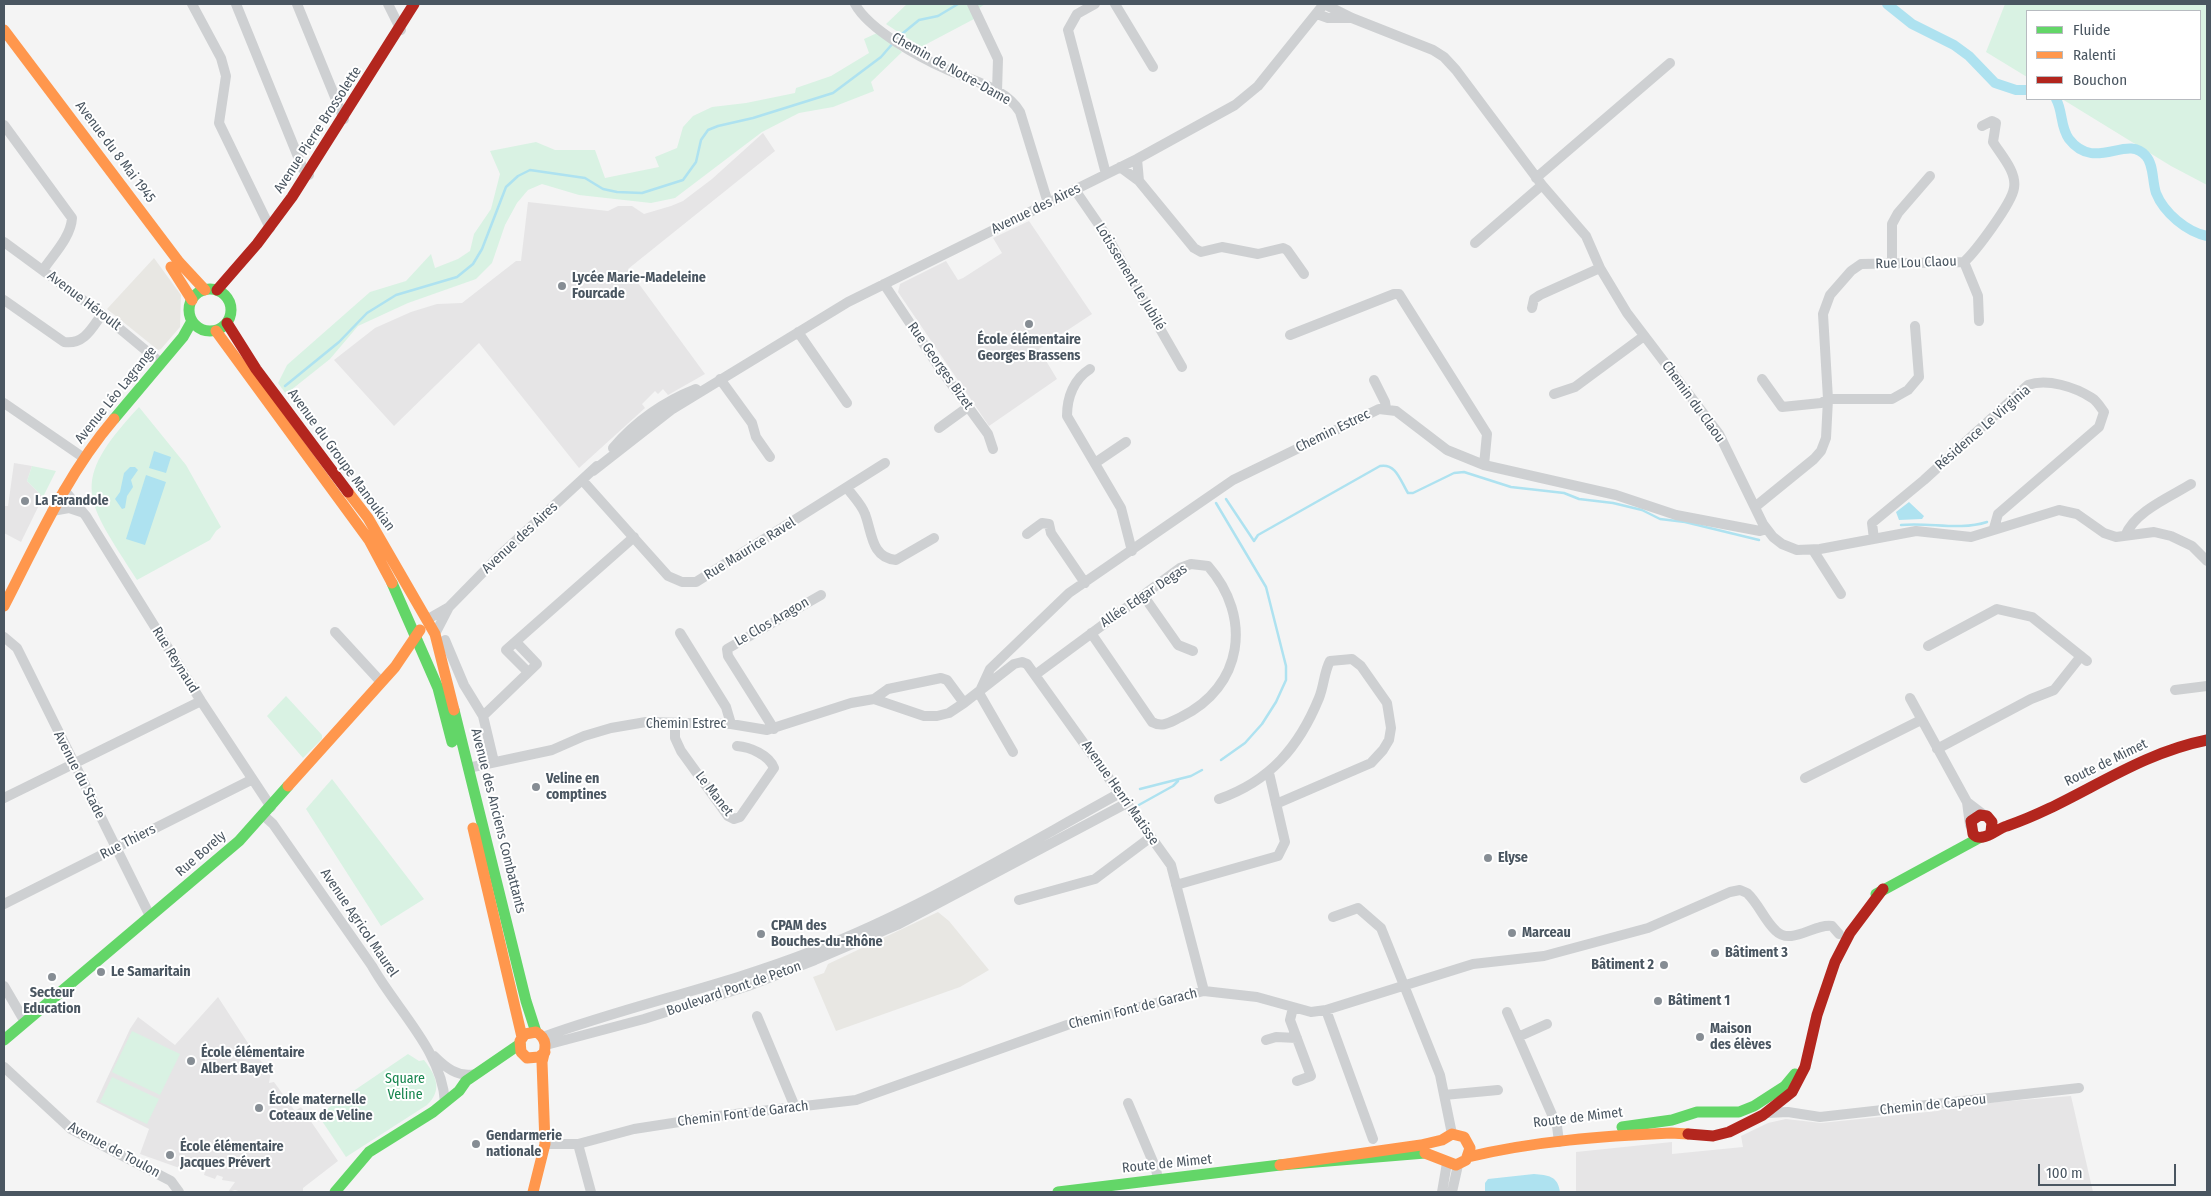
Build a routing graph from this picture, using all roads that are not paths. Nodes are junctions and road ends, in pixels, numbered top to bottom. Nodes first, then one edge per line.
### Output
1 (192, 4) edge
2 (236, 4) edge
3 (297, 4) edge
4 (388, 4) edge
5 (414, 4) edge
6 (423, 4) edge
7 (855, 4) edge
8 (972, 4) edge
9 (1095, 4) edge
10 (1115, 4) edge
11 (1324, 4) edge
12 (1316, 14) junction
13 (1352, 18) junction
14 (4, 30) edge
15 (400, 30) junction
16 (4, 43) edge
17 (1670, 63) dead end
18 (1153, 67) dead end
19 (997, 91) junction
20 (50, 98) junction
21 (344, 119) junction
22 (4, 125) edge
23 (1982, 126) dead end
24 (1137, 159) junction
25 (1120, 167) junction
26 (1106, 174) junction
27 (309, 175) junction
28 (1930, 176) dead end
29 (1139, 180) junction
30 (1539, 181) junction
31 (116, 186) junction
32 (1075, 190) junction
33 (1048, 203) junction
34 (270, 228) junction
35 (4, 242) edge
36 (1475, 242) dead end
37 (258, 245) junction
38 (1964, 262) junction
39 (1892, 264) junction
40 (1600, 268) junction
41 (43, 270) junction
42 (1304, 274) dead end
43 (884, 284) junction
44 (211, 290) junction
45 (4, 300) edge
46 (192, 300) junction
47 (230, 303) junction
48 (1532, 308) dead end
49 (102, 314) junction
50 (1979, 320) dead end
51 (192, 321) junction
52 (227, 323) junction
53 (1915, 326) dead end
54 (201, 329) junction
55 (216, 331) junction
56 (798, 332) junction
57 (1290, 335) dead end
58 (1644, 336) junction
59 (184, 337) junction
60 (161, 363) junction
61 (1182, 367) dead end
62 (1090, 369) dead end
63 (720, 379) junction
64 (1762, 379) dead end
65 (1374, 380) dead end
66 (1554, 394) dead end
67 (1828, 400) junction
68 (4, 403) edge
69 (847, 403) dead end
70 (968, 407) junction
71 (1386, 408) junction
72 (939, 428) dead end
73 (1126, 442) dead end
74 (993, 449) dead end
75 (770, 457) dead end
76 (84, 458) junction
77 (885, 463) dead end
78 (1095, 463) junction
79 (1484, 465) junction
80 (583, 480) junction
81 (2191, 484) dead end
82 (847, 488) junction
83 (64, 490) junction
84 (1755, 507) junction
85 (52, 511) junction
86 (81, 512) junction
87 (1994, 528) junction
88 (1767, 529) junction
89 (1027, 534) dead end
90 (2125, 536) junction
91 (634, 537) junction
92 (934, 538) dead end
93 (1874, 539) junction
94 (1814, 550) junction
95 (1132, 551) junction
96 (2207, 561) edge
97 (1085, 583) junction
98 (1841, 594) dead end
99 (821, 595) dead end
100 (1143, 595) junction
101 (4, 606) edge
102 (449, 606) junction
103 (403, 607) junction
104 (428, 619) junction
105 (441, 622) junction
106 (336, 632) dead end
107 (1090, 633) junction
108 (680, 634) dead end
109 (416, 636) junction
110 (4, 637) edge
111 (440, 637) junction
112 (1928, 646) dead end
113 (408, 647) junction
114 (422, 651) junction
115 (1194, 652) dead end
116 (442, 661) junction
117 (395, 667) junction
118 (1035, 675) junction
119 (381, 682) junction
120 (2207, 686) edge
121 (2175, 690) dead end
122 (979, 694) junction
123 (874, 698) junction
124 (1910, 698) dead end
125 (201, 701) junction
126 (964, 704) junction
127 (485, 714) junction
128 (1921, 720) junction
129 (674, 723) junction
130 (731, 724) junction
131 (774, 729) junction
132 (2207, 740) edge
133 (738, 746) dead end
134 (1937, 749) junction
135 (1014, 752) dead end
136 (494, 762) junction
137 (73, 764) junction
138 (468, 768) junction
139 (1269, 773) junction
140 (1805, 778) dead end
141 (251, 780) junction
142 (1120, 792) junction
143 (4, 798) edge
144 (1219, 799) dead end
145 (1967, 802) junction
146 (1127, 803) junction
147 (1276, 804) junction
148 (267, 811) junction
149 (1987, 817) junction
150 (2021, 822) junction
151 (1970, 826) junction
152 (1991, 832) junction
153 (1151, 837) junction
154 (1979, 838) junction
155 (116, 848) junction
156 (1950, 853) junction
157 (1176, 885) junction
158 (1883, 889) junction
159 (1019, 900) dead end
160 (4, 904) edge
161 (150, 916) junction
162 (1333, 918) dead end
163 (1839, 934) junction
164 (4, 986) edge
165 (1405, 986) junction
166 (1204, 992) junction
167 (1293, 1008) junction
168 (1326, 1010) junction
169 (1507, 1012) dead end
170 (1817, 1012) junction
171 (757, 1016) dead end
172 (25, 1022) junction
173 (1547, 1024) dead end
174 (1812, 1031) junction
175 (1518, 1037) junction
176 (1297, 1038) junction
177 (4, 1040) edge
178 (1266, 1040) dead end
179 (521, 1041) junction
180 (543, 1042) junction
181 (428, 1050) junction
182 (529, 1058) junction
183 (4, 1067) edge
184 (476, 1074) junction
185 (1297, 1081) dead end
186 (2079, 1088) dead end
187 (1498, 1090) dead end
188 (459, 1091) junction
189 (1444, 1095) junction
190 (1762, 1101) junction
191 (445, 1102) junction
192 (1128, 1103) dead end
193 (1777, 1105) junction
194 (794, 1107) junction
195 (1718, 1112) junction
196 (1788, 1112) junction
197 (1765, 1113) junction
198 (1691, 1114) junction
199 (1721, 1134) junction
200 (1690, 1135) junction
201 (1447, 1137) junction
202 (1373, 1139) dead end
203 (1558, 1139) junction
204 (1467, 1141) junction
205 (545, 1144) junction
206 (578, 1144) junction
207 (1468, 1156) junction
208 (1449, 1162) junction
209 (1280, 1165) junction
210 (1158, 1180) junction
211 (1136, 1187) edge
212 (179, 1192) edge
213 (335, 1192) edge
214 (525, 1192) edge
215 (533, 1192) edge
216 (591, 1192) edge
217 (1058, 1192) edge
218 (1442, 1192) edge
219 (1452, 1192) edge

1 - 34 street
2 - 27 street
3 - 21 street
4 - 15 street
5 - 15 street, Avenue Pierre Brossolette
6 - 15 street, Avenue Pierre Brossolette
7 - 19 street, Chemin de Notre-Dame
8 - 19 street
9 - 26 street
10 - 18 street
11 - 12 street, Avenue des Aires
11 - 13 street, Chemin du Claou
12 - 13 street, Chemin du Claou
12 - 24 street, Avenue des Aires
13 - 30 street, Chemin du Claou
14 - 20 street, Avenue du 8 Mai 1945
15 - 21 street, Avenue Pierre Brossolette
16 - 20 street, Avenue du 8 Mai 1945
17 - 30 street
19 - 33 street, Chemin de Notre-Dame
20 - 31 street, Avenue du 8 Mai 1945
21 - 27 street, Avenue Pierre Brossolette
22 - 41 street
23 - 38 street, Rue Lou Claou
24 - 25 street, Avenue des Aires
24 - 29 street
25 - 26 street, Avenue des Aires
25 - 29 street
26 - 32 street, Avenue des Aires
27 - 34 street, Avenue Pierre Brossolette
28 - 39 street
29 - 42 street
30 - 36 street
30 - 40 street, Chemin du Claou
31 - 44 street, Avenue du 8 Mai 1945
31 - 46 street, Avenue du 8 Mai 1945
32 - 33 street, Avenue des Aires
32 - 61 street, Lotissement Le Jubilé
33 - 43 street, Avenue des Aires
34 - 37 street, Avenue Pierre Brossolette
35 - 41 street, Avenue Héroult
37 - 44 street, Avenue Pierre Brossolette
37 - 47 street, Avenue Pierre Brossolette
38 - 39 street, Rue Lou Claou
38 - 50 street
39 - 67 street, Rue Lou Claou
40 - 48 street
40 - 58 street, Chemin du Claou
41 - 49 street, Avenue Héroult
43 - 56 street, Avenue des Aires
43 - 70 street, Rue Georges Bizet
44 - 46 street
44 - 47 street
45 - 49 street
46 - 51 street
47 - 52 street
49 - 60 street, Avenue Héroult
51 - 54 street
51 - 59 street, Avenue Léo Lagrange
52 - 55 street
52 - 104 street, Avenue du Groupe Manoukian
53 - 67 street
54 - 55 street
54 - 59 street, Avenue Léo Lagrange
55 - 103 street, Avenue du Groupe Manoukian
56 - 63 street, Avenue des Aires
56 - 69 street
57 - 79 street
58 - 66 street
58 - 84 street, Chemin du Claou
59 - 60 street, Avenue Léo Lagrange
60 - 76 street, Avenue Léo Lagrange
62 - 78 street
63 - 75 street
63 - 80 street, Avenue des Aires
64 - 67 street
65 - 71 street
67 - 84 street, Rue Lou Claou
68 - 76 street
70 - 72 street
70 - 74 street, Rue Georges Bizet
71 - 79 street, Chemin Estrec
71 - 95 street, Chemin Estrec
73 - 78 street
76 - 83 street, Avenue Léo Lagrange
77 - 82 street, Rue Maurice Ravel
78 - 95 street
79 - 88 street, Chemin Estrec
80 - 91 street, Rue Maurice Ravel
80 - 102 street, Avenue des Aires
81 - 90 street
82 - 91 street, Rue Maurice Ravel
82 - 92 street
83 - 85 street, Avenue Léo Lagrange
83 - 86 street, Rue Reynaud
84 - 88 street, Chemin du Claou
85 - 86 street
85 - 101 street, Avenue Léo Lagrange
86 - 125 street, Rue Reynaud
87 - 90 street, Chemin du Claou
87 - 93 street, Chemin du Claou
87 - 93 street, Résidence Le Virginia
88 - 94 street, Chemin du Claou
89 - 97 street
90 - 96 street, Chemin du Claou
91 - 127 street
93 - 94 street, Chemin du Claou
94 - 98 street
95 - 97 street, Chemin Estrec
97 - 122 street, Chemin Estrec
99 - 131 street, Le Clos Aragon
100 - 107 street, Allée Edgar Degas
100 - 107 street, Allée Edgar Degas
100 - 115 street
102 - 104 street, Avenue des Aires
102 - 105 street, Avenue des Aires
103 - 104 street
103 - 109 street, Avenue du Groupe Manoukian
104 - 105 street
104 - 109 street, Rue Borely
104 - 111 street, Avenue des Anciens Combattants
105 - 111 street, Avenue des Aires
106 - 119 street
107 - 118 street, Allée Edgar Degas
108 - 130 street
109 - 113 street, Rue Borely
109 - 114 street, Avenue des Anciens Combattants
110 - 137 street, Avenue du Stade
111 - 114 street
111 - 116 street, Avenue des Anciens Combattants
111 - 127 street
112 - 134 street
113 - 114 street
113 - 117 street, Rue Borely
114 - 116 street
114 - 117 street, Rue Borely
114 - 179 street, Avenue des Anciens Combattants
116 - 138 street, Avenue des Anciens Combattants
117 - 119 street, Rue Borely
118 - 122 street, Avenue Henri Matisse
118 - 142 street, Avenue Henri Matisse
119 - 148 street, Rue Borely
120 - 121 street
122 - 126 street
122 - 135 street
123 - 126 street
123 - 126 street, Chemin Estrec
123 - 131 street, Chemin Estrec
124 - 128 street
125 - 137 street
125 - 141 street, Rue Reynaud
127 - 136 street
128 - 134 street
128 - 140 street
129 - 130 street, Chemin Estrec
129 - 133 street, Le Manet
129 - 136 street, Chemin Estrec
130 - 131 street, Chemin Estrec
132 - 150 street, Route de Mimet
134 - 145 street
136 - 138 street, Chemin Estrec
137 - 143 street
137 - 155 street, Avenue du Stade
138 - 180 street, Avenue des Anciens Combattants
139 - 144 street
139 - 147 street
139 - 147 street
141 - 148 street, Rue Reynaud
141 - 155 street, Rue Thiers
142 - 146 street, Avenue Henri Matisse
142 - 180 street, Boulevard Pont de Peton
145 - 149 street
145 - 151 street
146 - 153 street, Avenue Henri Matisse
146 - 180 street, Boulevard Pont de Peton
147 - 157 street
148 - 161 street, Rue Borely
148 - 181 street, Avenue Agricol Maurel
149 - 150 street
149 - 151 street
149 - 152 street
150 - 152 street, Route de Mimet
151 - 154 street
151 - 156 street, Route de Mimet
152 - 154 street
153 - 157 street, Avenue Henri Matisse
153 - 159 street
154 - 156 street, Route de Mimet
155 - 160 street, Rue Thiers
155 - 161 street, Avenue du Stade
156 - 158 street, Route de Mimet
157 - 166 street, Avenue Henri Matisse
158 - 163 street, Route de Mimet
158 - 170 street, Route de Mimet
161 - 172 street, Rue Borely
162 - 165 street
163 - 165 street, Chemin Font de Garach
163 - 170 street, Route de Mimet
164 - 172 street
165 - 168 street, Chemin Font de Garach
165 - 189 street
166 - 167 street, Chemin Font de Garach
166 - 194 street, Chemin Font de Garach
167 - 168 street, Chemin Font de Garach
167 - 176 street
168 - 202 street
169 - 175 street
170 - 174 street, Route de Mimet
171 - 194 street
172 - 177 street, Rue Borely
173 - 175 street
174 - 190 street, Route de Mimet
174 - 193 street, Route de Mimet
175 - 203 street
176 - 178 street
176 - 185 street
179 - 180 street
179 - 182 street
179 - 184 street
180 - 182 street
180 - 205 street
181 - 184 street, Avenue Agricol Maurel
181 - 191 street, Avenue Agricol Maurel
182 - 188 street
182 - 214 street
183 - 212 street, Avenue de Toulon
184 - 188 street
186 - 196 street, Chemin de Capeou
187 - 189 street
188 - 191 street
189 - 201 street
190 - 193 street, Chemin de Capeou
190 - 195 street, Route de Mimet
191 - 213 street
192 - 210 street
193 - 196 street, Chemin de Capeou
193 - 197 street, Route de Mimet
194 - 206 street, Chemin Font de Garach
195 - 198 street, Route de Mimet
195 - 199 street
196 - 197 street, Chemin de Capeou
197 - 199 street, Route de Mimet
198 - 200 street
198 - 203 street, Route de Mimet
199 - 200 street, Route de Mimet
200 - 203 street, Route de Mimet
201 - 204 street, Route de Mimet
201 - 208 street
201 - 209 street, Route de Mimet
203 - 204 street, Route de Mimet
203 - 207 street, Route de Mimet
204 - 207 street
205 - 206 street, Chemin Font de Garach
205 - 215 street
206 - 216 street
207 - 208 street
208 - 209 street, Route de Mimet
208 - 218 street
208 - 219 street
209 - 210 street, Route de Mimet
210 - 211 street, Route de Mimet
211 - 217 street, Route de Mimet

